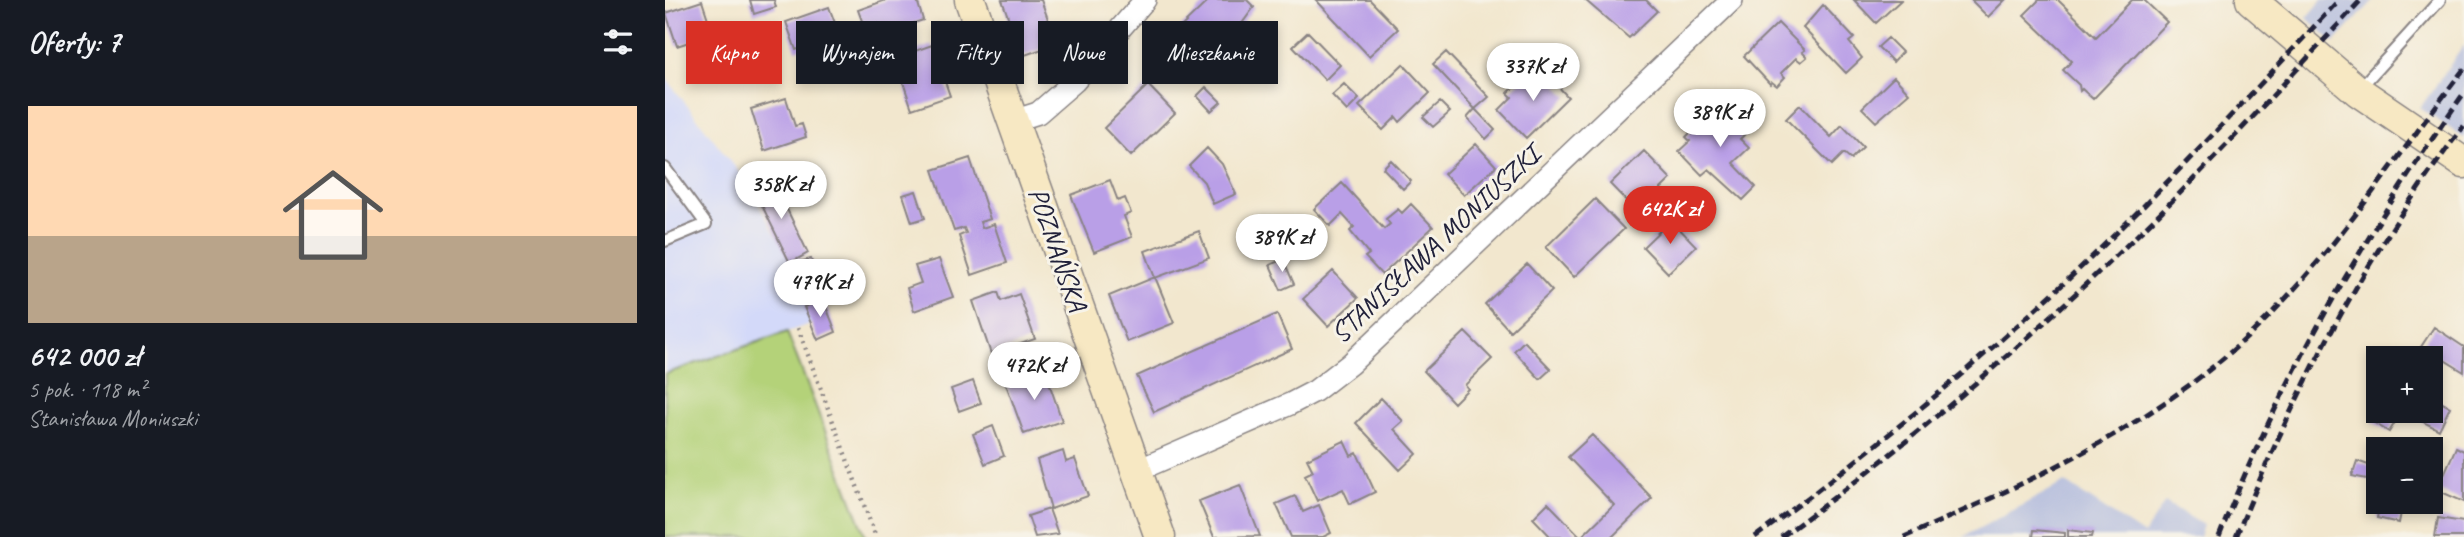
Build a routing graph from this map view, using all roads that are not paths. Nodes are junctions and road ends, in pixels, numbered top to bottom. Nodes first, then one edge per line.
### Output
1 (971, 0) edge
2 (1145, 0) edge
3 (1733, 0) edge
4 (2251, 0) edge
5 (2440, 0) edge
6 (2358, 91) junction
7 (1013, 121) junction
8 (2464, 163) edge
9 (665, 168) edge
10 (665, 241) edge
11 (1136, 471) junction
12 (1160, 537) edge

1 - 7 street, POZNAŃSKA
2 - 7 street
3 - 11 street, STANISŁAWA MONIUSZKI
4 - 6 street
5 - 6 lane
6 - 8 street
7 - 11 street, POZNAŃSKA
9 - 10 lane
11 - 12 street, POZNAŃSKA

